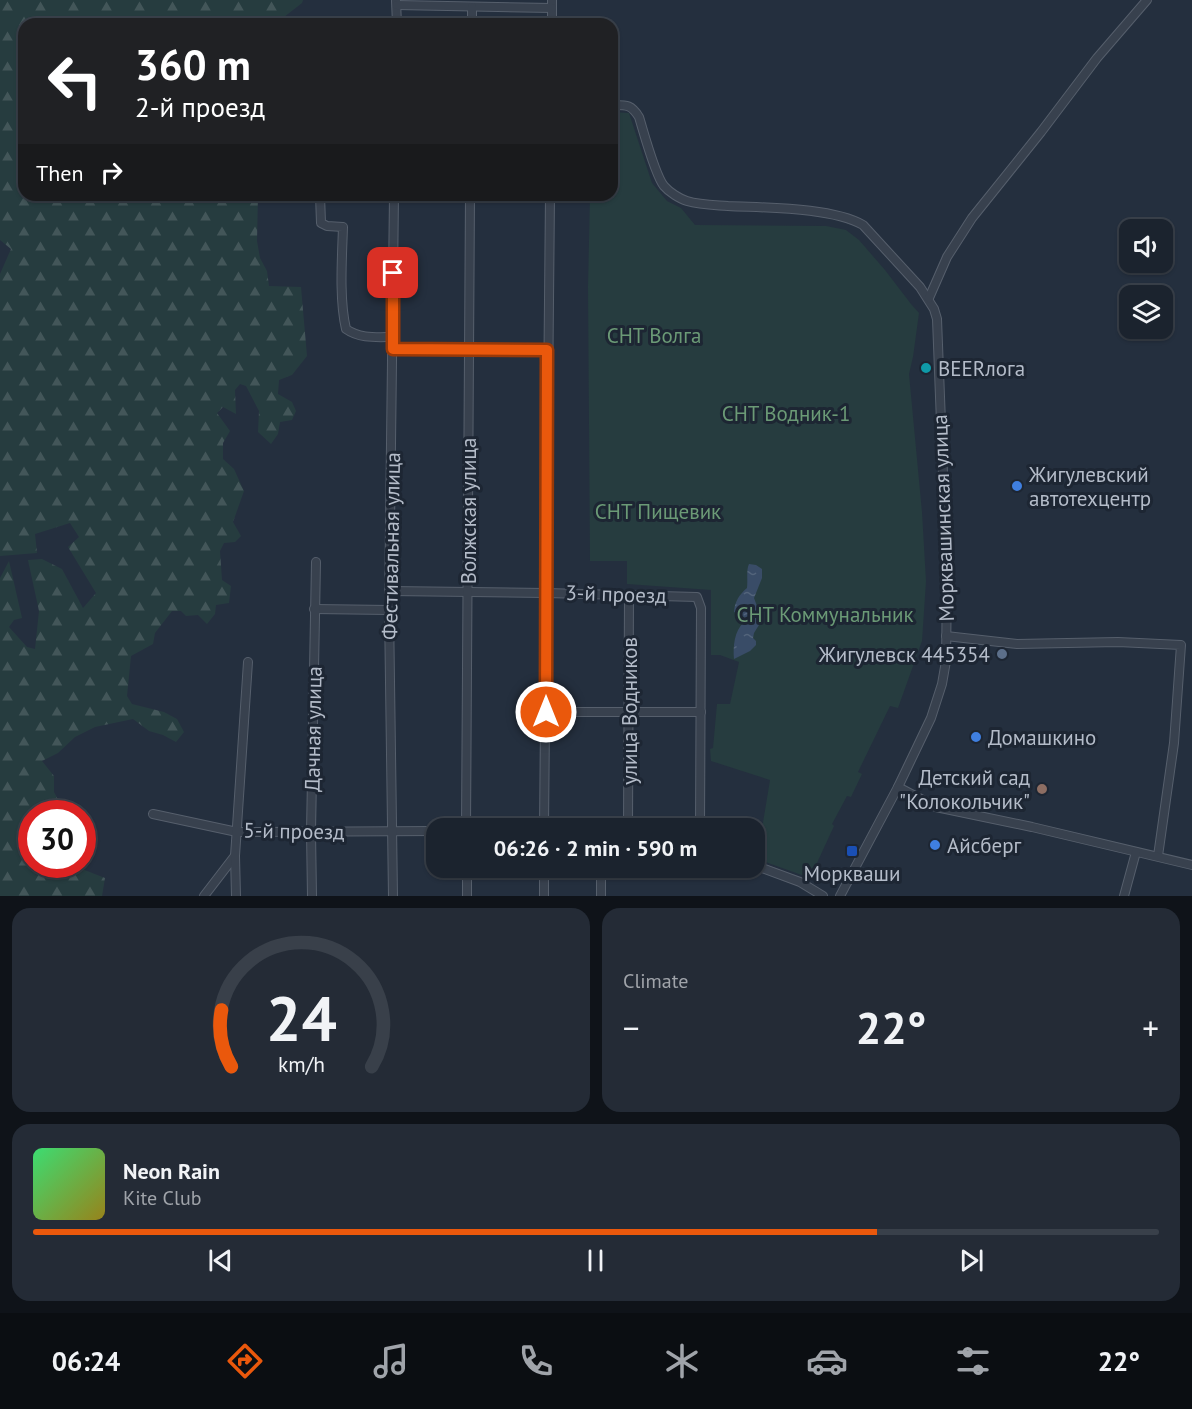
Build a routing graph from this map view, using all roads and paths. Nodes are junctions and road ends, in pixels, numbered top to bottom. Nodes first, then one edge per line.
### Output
1 (1147, 0) edge
2 (396, 2) edge
3 (552, 4) edge
4 (472, 7) junction
5 (397, 18) edge
6 (472, 18) edge
7 (618, 105) edge
8 (320, 201) edge
9 (394, 201) edge
10 (470, 201) edge
11 (550, 201) edge
12 (929, 298) junction
13 (393, 337) junction
14 (393, 349) junction
15 (469, 349) junction
16 (547, 350) junction
17 (316, 562) dead end
18 (390, 591) junction
19 (468, 592) junction
20 (546, 593) junction
21 (629, 594) junction
22 (314, 609) junction
23 (389, 610) junction
24 (946, 636) junction
25 (248, 662) dead end
26 (546, 712) junction
27 (628, 712) junction
28 (701, 712) junction
29 (898, 787) junction
30 (153, 814) dead end
31 (466, 818) edge
32 (544, 818) edge
33 (628, 818) edge
34 (700, 818) edge
35 (237, 831) junction
36 (393, 831) junction
37 (426, 831) edge
38 (311, 832) junction
39 (1136, 852) junction
40 (235, 856) junction
41 (1158, 856) junction
42 (1192, 865) edge
43 (765, 869) edge
44 (467, 878) edge
45 (544, 878) edge
46 (601, 878) edge
47 (204, 896) edge
48 (236, 896) edge
49 (312, 896) edge
50 (393, 896) edge
51 (467, 896) edge
52 (544, 896) edge
53 (601, 896) edge
54 (823, 896) edge
55 (840, 896) edge
56 (1124, 896) edge

1 - 12 street
2 - 4 street
2 - 5 street
3 - 4 street
4 - 6 street
7 - 12 street, Морквашинская улица
8 - 13 street
9 - 13 street, Фестивальная улица
10 - 15 street, Волжская улица
11 - 16 street
12 - 24 street, Морквашинская улица
13 - 14 street, Фестивальная улица
14 - 15 street
14 - 18 street, Фестивальная улица
15 - 16 street
15 - 19 street, Волжская улица
16 - 20 street
17 - 22 street, Дачная улица
18 - 19 street, 3-й проезд
18 - 23 street, Фестивальная улица
19 - 20 street, 3-й проезд
19 - 31 street, Волжская улица
20 - 21 street, 3-й проезд
20 - 26 street
21 - 27 street, улица Водников
21 - 28 street, 3-й проезд
22 - 23 street
22 - 38 street, Дачная улица
23 - 36 street, Фестивальная улица
24 - 29 street, Морквашинская улица
24 - 41 street
25 - 35 street
26 - 27 street
26 - 32 street
27 - 28 street
27 - 33 street, улица Водников
28 - 34 street
29 - 39 street
29 - 55 street, Морквашинская улица
30 - 35 street, 5-й проезд
35 - 38 street, 5-й проезд
35 - 40 street
36 - 37 street, 5-й проезд
36 - 38 street, 5-й проезд
36 - 50 street, Фестивальная улица
38 - 49 street, Дачная улица
39 - 41 street
39 - 56 street
40 - 47 street
40 - 48 street
41 - 42 street
43 - 54 street
44 - 51 street
45 - 52 street
46 - 53 street

